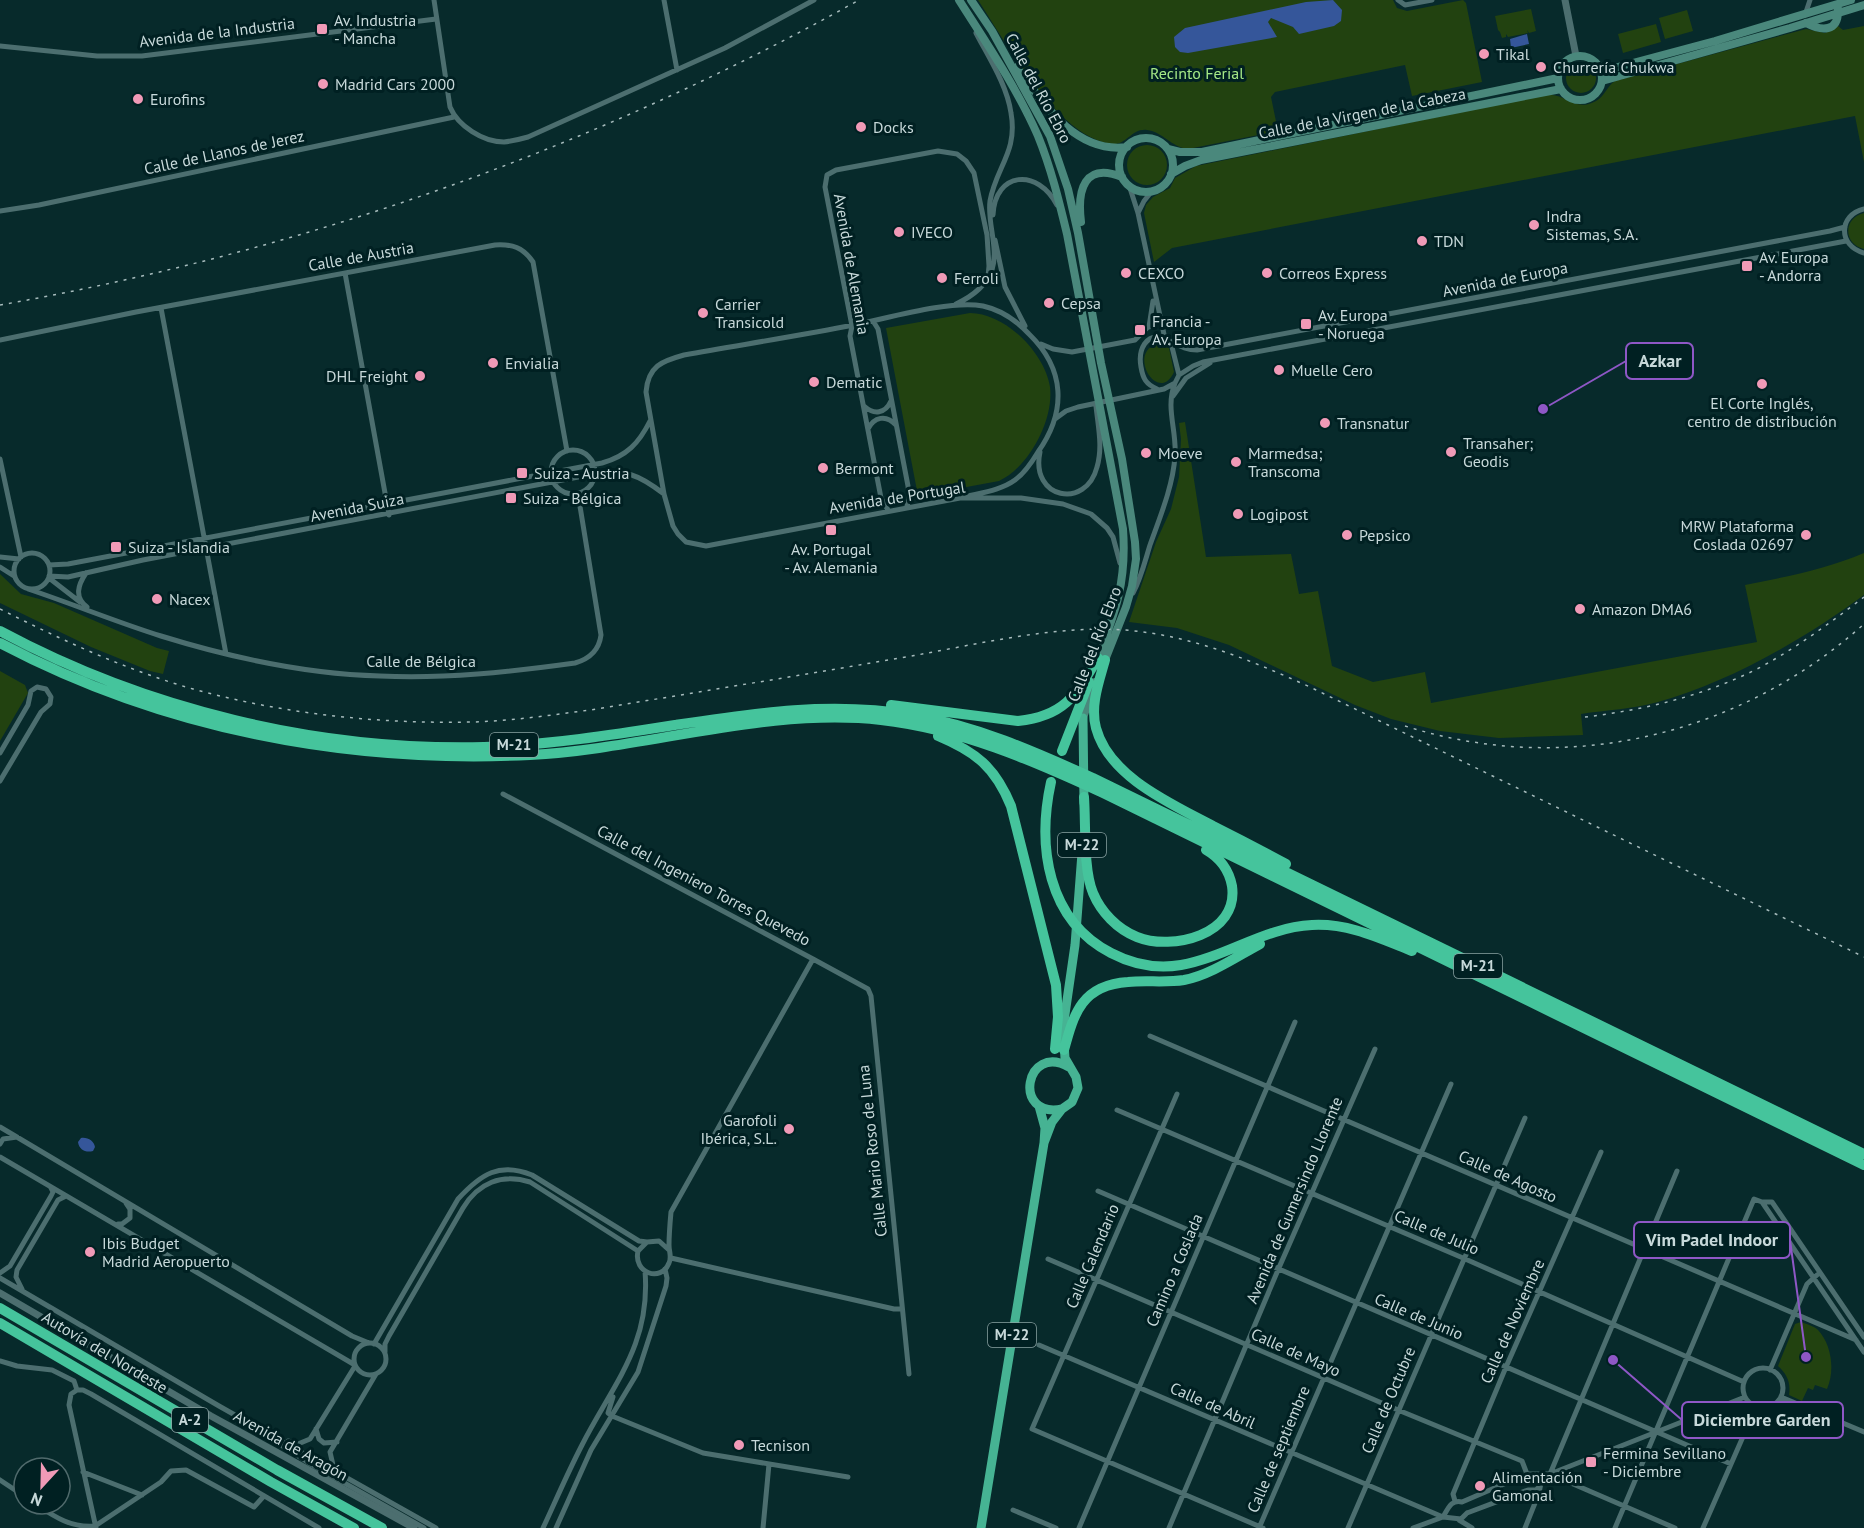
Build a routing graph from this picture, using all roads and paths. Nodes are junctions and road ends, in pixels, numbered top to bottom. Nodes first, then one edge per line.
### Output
1 (434, 0) edge
2 (664, 0) edge
3 (814, 0) edge
4 (959, 0) edge
5 (971, 0) edge
6 (1398, 0) edge
7 (1432, 0) edge
8 (1565, 0) edge
9 (1810, 0) edge
10 (1851, 0) edge
11 (1864, 4) edge
12 (1836, 6) edge
13 (966, 11) junction
14 (436, 19) junction
15 (1805, 19) junction
16 (992, 31) junction
17 (0, 46) edge
18 (1576, 56) junction
19 (1599, 66) junction
20 (677, 70) junction
21 (1558, 78) junction
22 (1602, 81) junction
23 (1561, 89) junction
24 (454, 117) junction
25 (1127, 147) junction
26 (1168, 149) junction
27 (1172, 174) junction
28 (1122, 177) junction
29 (1129, 185) junction
30 (1152, 191) junction
31 (1864, 209) edge
32 (0, 211) edge
33 (1138, 213) junction
34 (1845, 226) junction
35 (1066, 234) junction
36 (1846, 242) junction
37 (1864, 253) edge
38 (345, 273) junction
39 (988, 277) junction
40 (1088, 288) junction
41 (1154, 293) junction
42 (955, 305) junction
43 (161, 308) junction
44 (873, 321) junction
45 (852, 326) junction
46 (1149, 326) junction
47 (1029, 333) junction
48 (1165, 339) junction
49 (0, 340) edge
50 (1146, 341) junction
51 (1128, 342) junction
52 (1171, 343) junction
53 (1039, 344) junction
54 (1223, 358) junction
55 (1091, 364) junction
56 (1179, 375) junction
57 (1175, 383) junction
58 (1157, 389) junction
59 (891, 399) junction
60 (1170, 403) junction
61 (864, 406) junction
62 (1055, 419) junction
63 (650, 421) junction
64 (897, 427) junction
65 (868, 429) junction
66 (1041, 448) junction
67 (567, 451) junction
68 (0, 459) edge
69 (593, 464) junction
70 (551, 472) junction
71 (594, 474) junction
72 (553, 482) junction
73 (578, 494) junction
74 (664, 494) junction
75 (960, 498) junction
76 (387, 504) junction
77 (907, 506) junction
78 (888, 510) junction
79 (389, 514) junction
80 (204, 537) junction
81 (206, 548) junction
82 (0, 557) edge
83 (20, 558) junction
84 (49, 565) junction
85 (0, 567) edge
86 (86, 573) junction
87 (14, 576) junction
88 (49, 577) junction
89 (1123, 577) junction
90 (28, 589) junction
91 (80, 602) junction
92 (1126, 608) junction
93 (91, 610) junction
94 (0, 630) edge
95 (0, 643) edge
96 (0, 651) edge
97 (226, 654) junction
98 (1102, 659) junction
99 (1089, 682) junction
100 (789, 710) junction
101 (188, 718) junction
102 (1083, 718) junction
103 (825, 719) junction
104 (1062, 751) dead end
105 (0, 753) edge
106 (1037, 761) junction
107 (0, 781) edge
108 (1051, 782) dead end
109 (503, 794) dead end
110 (1102, 795) junction
111 (1084, 797) junction
112 (1399, 927) junction
113 (1297, 928) junction
114 (813, 959) junction
115 (1520, 997) junction
116 (1296, 1022) dead end
117 (1150, 1035) dead end
118 (1197, 1046) dead end
119 (1060, 1049) junction
120 (1375, 1049) dead end
121 (1193, 1054) junction
122 (1046, 1063) junction
123 (1069, 1067) junction
124 (1451, 1084) dead end
125 (1268, 1086) junction
126 (1177, 1094) dead end
127 (1039, 1106) junction
128 (1062, 1109) junction
129 (1117, 1110) dead end
130 (1344, 1118) junction
131 (1525, 1118) dead end
132 (0, 1126) edge
133 (1162, 1129) junction
134 (19, 1138) junction
135 (1044, 1143) junction
136 (0, 1144) edge
137 (1422, 1152) junction
138 (1601, 1152) dead end
139 (1864, 1154) edge
140 (1, 1156) edge
141 (1236, 1161) junction
142 (1864, 1165) edge
143 (1677, 1171) dead end
144 (1497, 1185) junction
145 (51, 1186) junction
146 (1098, 1191) dead end
147 (1313, 1194) junction
148 (67, 1196) junction
149 (126, 1202) junction
150 (1762, 1202) junction
151 (1128, 1205) junction
152 (1572, 1218) junction
153 (116, 1224) junction
154 (669, 1227) junction
155 (1390, 1227) junction
156 (1202, 1238) junction
157 (656, 1241) junction
158 (647, 1242) junction
159 (669, 1250) junction
160 (638, 1251) junction
161 (1645, 1251) junction
162 (671, 1258) junction
163 (1463, 1258) junction
164 (1048, 1259) dead end
165 (665, 1269) junction
166 (1278, 1270) junction
167 (645, 1271) junction
168 (0, 1272) edge
169 (1820, 1273) junction
170 (1814, 1277) junction
171 (0, 1278) edge
172 (1096, 1281) junction
173 (1720, 1282) junction
174 (1539, 1292) junction
175 (0, 1293) edge
176 (28, 1294) junction
177 (1356, 1304) junction
178 (0, 1308) edge
179 (902, 1309) junction
180 (1171, 1311) junction
181 (1794, 1314) junction
182 (0, 1323) edge
183 (1613, 1325) junction
184 (1431, 1335) junction
185 (1864, 1337) edge
186 (1856, 1340) junction
187 (371, 1344) junction
188 (1039, 1345) dead end
189 (1247, 1345) junction
190 (385, 1352) junction
191 (1864, 1352) edge
192 (1065, 1354) junction
193 (1688, 1357) junction
194 (0, 1361) edge
195 (355, 1365) junction
196 (1506, 1367) junction
197 (1770, 1370) junction
198 (376, 1374) junction
199 (909, 1374) dead end
200 (1323, 1378) junction
201 (1744, 1382) junction
202 (1139, 1387) junction
203 (615, 1388) junction
204 (77, 1390) junction
205 (1745, 1397) junction
206 (1781, 1397) junction
207 (1581, 1399) junction
208 (219, 1406) junction
209 (1756, 1407) junction
210 (1398, 1410) junction
211 (612, 1416) junction
212 (1214, 1421) junction
213 (258, 1428) junction
214 (316, 1429) junction
215 (1657, 1431) junction
216 (1864, 1432) edge
217 (337, 1442) junction
218 (1475, 1442) junction
219 (1291, 1453) junction
220 (1107, 1461) junction
221 (770, 1464) junction
222 (1731, 1464) junction
223 (83, 1472) junction
224 (1537, 1474) junction
225 (1550, 1474) junction
226 (1526, 1475) junction
227 (848, 1477) dead end
228 (349, 1479) junction
229 (1367, 1485) junction
230 (1540, 1485) junction
231 (1528, 1490) junction
232 (142, 1495) junction
233 (1184, 1495) junction
234 (263, 1497) junction
235 (1455, 1501) junction
236 (1462, 1502) junction
237 (1625, 1506) junction
238 (1449, 1507) junction
239 (1013, 1510) dead end
240 (1467, 1513) junction
241 (55, 1516) edge
242 (1443, 1517) junction
243 (1457, 1519) junction
244 (1431, 1521) junction
245 (95, 1527) edge
246 (319, 1528) edge
247 (354, 1528) edge
248 (382, 1528) edge
249 (414, 1528) edge
250 (424, 1528) edge
251 (436, 1528) edge
252 (543, 1528) edge
253 (556, 1528) edge
254 (763, 1528) edge
255 (981, 1528) edge
256 (1056, 1528) edge
257 (1078, 1528) edge
258 (1169, 1528) edge
259 (1260, 1528) edge
260 (1348, 1528) edge
261 (1413, 1528) edge
262 (1434, 1528) edge
263 (1472, 1528) edge
264 (1525, 1528) edge
265 (1615, 1528) edge
266 (1675, 1528) edge
267 (1703, 1528) edge

1 - 14 street
2 - 20 street
3 - 20 street
4 - 13 main road, Calle del Río Ebro
5 - 16 main road, Calle del Río Ebro
6 - 7 street
8 - 18 street
9 - 15 street
10 - 12 main road
11 - 12 main road
12 - 15 main road
13 - 35 main road, Calle del Río Ebro
13 - 39 street
14 - 17 street, Avenida de la Industria
14 - 24 street
15 - 19 main road
15 - 22 main road
16 - 25 main road
16 - 40 main road, Calle del Río Ebro
18 - 19 main road
18 - 21 main road
19 - 22 main road
20 - 24 street
21 - 23 main road
21 - 26 main road, Calle de la Virgen de la Cabeza
22 - 23 main road
23 - 27 main road, Calle de la Virgen de la Cabeza
24 - 32 street, Calle de Llanos de Jerez
25 - 26 main road
25 - 28 main road
26 - 27 main road
27 - 30 main road
28 - 29 main road
28 - 40 main road
29 - 30 main road
29 - 33 street
30 - 33 street
31 - 34 street
33 - 41 street
34 - 36 street
34 - 52 street, Avenida de Europa
35 - 47 street
35 - 55 main road, Calle del Río Ebro
36 - 37 street
36 - 54 street, Avenida de Europa
38 - 43 street, Calle de Austria
38 - 67 street, Calle de Austria
38 - 76 street
39 - 42 street
39 - 45 street, Avenida de Alemania
40 - 92 main road, Calle del Río Ebro
41 - 46 street
41 - 48 street
42 - 44 street
42 - 47 street
43 - 49 street, Calle de Austria
43 - 80 street
44 - 45 street
44 - 59 street, Avenida de Alemania
45 - 61 street, Avenida de Alemania
45 - 63 street
46 - 50 street
46 - 51 street
47 - 53 street
48 - 50 street
48 - 52 street
50 - 51 street
50 - 58 street
51 - 53 street
52 - 56 street
53 - 62 street
54 - 56 street, Avenida de Europa
54 - 60 street
55 - 66 street
55 - 89 main road, Calle del Río Ebro
56 - 57 street
57 - 58 street
57 - 60 street
58 - 62 street
59 - 61 street
59 - 64 street, Avenida de Alemania
60 - 92 street
61 - 65 street, Avenida de Alemania
62 - 66 street
63 - 69 street, Avenida Suiza
63 - 74 street
64 - 65 street
64 - 77 street, Avenida de Alemania
65 - 78 street, Avenida de Alemania
66 - 75 street
67 - 69 street
67 - 70 street
68 - 83 street
69 - 70 street, Avenida Suiza
69 - 71 street
70 - 72 street
70 - 76 street, Avenida Suiza
71 - 72 street, Avenida Suiza
71 - 73 street
71 - 74 street, Avenida Suiza
72 - 73 street
72 - 79 street, Avenida Suiza
73 - 97 street, Calle de Bélgica
74 - 78 street, Avenida de Portugal
75 - 77 street, Avenida de Portugal
75 - 89 street, Avenida de Portugal
76 - 79 street
76 - 80 street, Avenida Suiza
77 - 78 street, Avenida de Portugal
79 - 81 street, Avenida Suiza
80 - 81 street
80 - 84 street, Avenida Suiza
81 - 86 street, Avenida Suiza
81 - 97 street
82 - 83 street
83 - 84 street
83 - 87 street
84 - 88 street
85 - 87 street
86 - 88 street, Avenida Suiza
86 - 91 street
87 - 90 street
88 - 90 street
88 - 91 street, Calle de Bélgica
89 - 98 main road, Calle del Río Ebro
90 - 93 street, Calle de Bélgica
91 - 93 street, Calle de Bélgica
92 - 98 main road, Calle del Río Ebro
93 - 97 street, Calle de Bélgica
94 - 100 highway, M-21
95 - 101 highway, M-21
96 - 101 highway
98 - 99 main road, Calle del Río Ebro
98 - 100 highway
98 - 102 main road, Calle del Río Ebro
98 - 112 highway
99 - 102 main road, Calle del Río Ebro
99 - 104 highway
100 - 106 highway, M-21
101 - 103 highway, M-21
102 - 111 highway, M-22
103 - 106 highway, M-21
103 - 119 highway
105 - 107 street
106 - 110 highway, M-21
106 - 112 highway, M-21
108 - 113 highway
109 - 114 street, Calle del Ingeniero Torres Quevedo
110 - 111 highway
110 - 115 highway, M-21
111 - 119 highway, M-22
112 - 139 highway, M-21
113 - 115 highway
113 - 119 highway
114 - 154 street, Calle del Ingeniero Torres Quevedo
114 - 179 street, Calle Mario Roso de Luna
115 - 142 highway, M-21
116 - 125 street, Camino a Coslada
117 - 121 street, Calle de Agosto
118 - 121 street
119 - 122 highway, M-22
119 - 123 highway, M-22
120 - 130 street, Avenida de Gumersindo Llorente
121 - 125 street, Calle de Agosto
122 - 123 highway
122 - 127 highway, M-22
123 - 128 highway, M-22
124 - 137 street, Calle de septiembre
125 - 130 street, Calle de Agosto
125 - 141 street, Camino a Coslada
126 - 133 street, Calle Calendario
127 - 128 highway
127 - 135 highway, M-22
128 - 135 highway, M-22
129 - 133 street, Calle de Julio
130 - 137 street, Calle de Agosto
130 - 147 street, Avenida de Gumersindo Llorente
131 - 144 street, Calle de Octubre
132 - 134 street
133 - 141 street, Calle de Julio
133 - 151 street, Calle Calendario
134 - 136 street
134 - 149 street
135 - 255 highway, M-22
137 - 144 street, Calle de Agosto
137 - 155 street, Calle de septiembre
138 - 152 street, Calle de Noviembre
140 - 145 street
141 - 147 street, Calle de Julio
141 - 156 street, Camino a Coslada
143 - 161 street
144 - 152 street, Calle de Agosto
144 - 163 street, Calle de Octubre
145 - 148 street
145 - 168 street
146 - 151 street, Calle de Junio
147 - 155 street, Calle de Julio
147 - 166 street, Avenida de Gumersindo Llorente
148 - 153 street
148 - 176 street
149 - 153 street
149 - 187 street
150 - 169 street
150 - 170 street
150 - 173 street
151 - 156 street, Calle de Junio
151 - 172 street, Calle Calendario
152 - 161 street, Calle de Agosto
152 - 174 street, Calle de Noviembre
153 - 195 street
154 - 157 street, Calle del Ingeniero Torres Quevedo
154 - 159 street, Calle del Ingeniero Torres Quevedo
155 - 163 street, Calle de Julio
155 - 177 street, Calle de septiembre
156 - 166 street, Calle de Junio
156 - 180 street, Camino a Coslada
157 - 158 street
157 - 159 street
158 - 160 street
158 - 187 street
159 - 162 street
160 - 167 street
160 - 190 street
161 - 173 street, Calle de Agosto
161 - 183 street
162 - 165 street
162 - 179 street
163 - 174 street, Calle de Julio
163 - 184 street, Calle de Octubre
164 - 172 street, Calle de Mayo
165 - 167 street
165 - 211 street
166 - 177 street, Calle de Junio
166 - 189 street, Avenida de Gumersindo Llorente
167 - 203 street
169 - 170 street
169 - 185 street
170 - 181 street
170 - 186 street
171 - 176 street
172 - 180 street, Calle de Mayo
172 - 192 street, Calle Calendario
173 - 181 street, Calle de Agosto
173 - 193 street
174 - 183 street, Calle de Julio
174 - 196 street, Calle de Noviembre
175 - 249 street, Avenida de Aragón
176 - 208 street
177 - 184 street, Calle de Junio
177 - 200 street, Calle de septiembre
178 - 248 highway, Autovía del Nordeste / A-2
179 - 199 street, Calle Mario Roso de Luna
180 - 189 street, Calle de Mayo
180 - 202 street, Camino a Coslada
181 - 186 street, Calle de Agosto
181 - 197 street
182 - 247 highway, Autovía del Nordeste / A-2
183 - 193 street, Calle de Julio
183 - 207 street
184 - 196 street, Calle de Junio
184 - 210 street, Calle de Octubre
186 - 191 street
187 - 190 street
187 - 195 street
188 - 192 street, Calle de Abril
189 - 200 street, Calle de Mayo
189 - 212 street, Avenida de Gumersindo Llorente
190 - 198 street
192 - 202 street, Calle de Abril
192 - 220 street, Calle Calendario
193 - 201 street, Calle de Julio
193 - 215 street
194 - 204 street
195 - 198 street
195 - 214 street
196 - 207 street, Calle de Junio
196 - 218 street, Calle de Noviembre
197 - 201 street
197 - 206 street
198 - 217 street
200 - 210 street, Calle de Mayo
200 - 219 street, Calle de septiembre
201 - 205 street
202 - 212 street, Calle de Abril
202 - 220 street, Camino a Coslada
203 - 211 street
203 - 252 street
204 - 223 street
204 - 234 street
205 - 209 street
205 - 215 street
206 - 209 street
206 - 216 street
207 - 215 street, Calle de Junio
207 - 225 street
208 - 213 street
208 - 250 street
209 - 222 street
210 - 218 street, Calle de Mayo
210 - 229 street, Calle de Octubre
211 - 221 street
211 - 253 street
212 - 219 street, Calle de Abril
212 - 233 street, Avenida de Gumersindo Llorente
213 - 214 street
213 - 228 street
214 - 217 street
215 - 222 street, Calle de Junio
215 - 225 street
215 - 237 street
217 - 228 street
218 - 226 street, Calle de Mayo
218 - 235 street, Calle de Noviembre
219 - 229 street, Calle de Abril
219 - 259 street, Calle de septiembre
220 - 233 street
220 - 257 street, Camino a Coslada
221 - 227 street
221 - 254 street
222 - 267 street
223 - 232 street
223 - 245 street
224 - 225 street
224 - 226 street
224 - 230 street
225 - 230 street
225 - 237 street
226 - 231 street
226 - 236 street
228 - 251 street
229 - 242 street, Calle de Abril
229 - 260 street, Calle de Octubre
230 - 231 street
230 - 264 street
231 - 240 street
232 - 234 street
232 - 245 street
233 - 258 street, Avenida de Gumersindo Llorente
233 - 259 street
234 - 246 street
235 - 236 street
235 - 238 street
236 - 240 street
237 - 265 street
237 - 266 street
238 - 242 street
238 - 243 street
239 - 256 street
240 - 243 street
241 - 245 street
242 - 243 street
242 - 244 street
243 - 263 street
244 - 261 street
244 - 262 street

